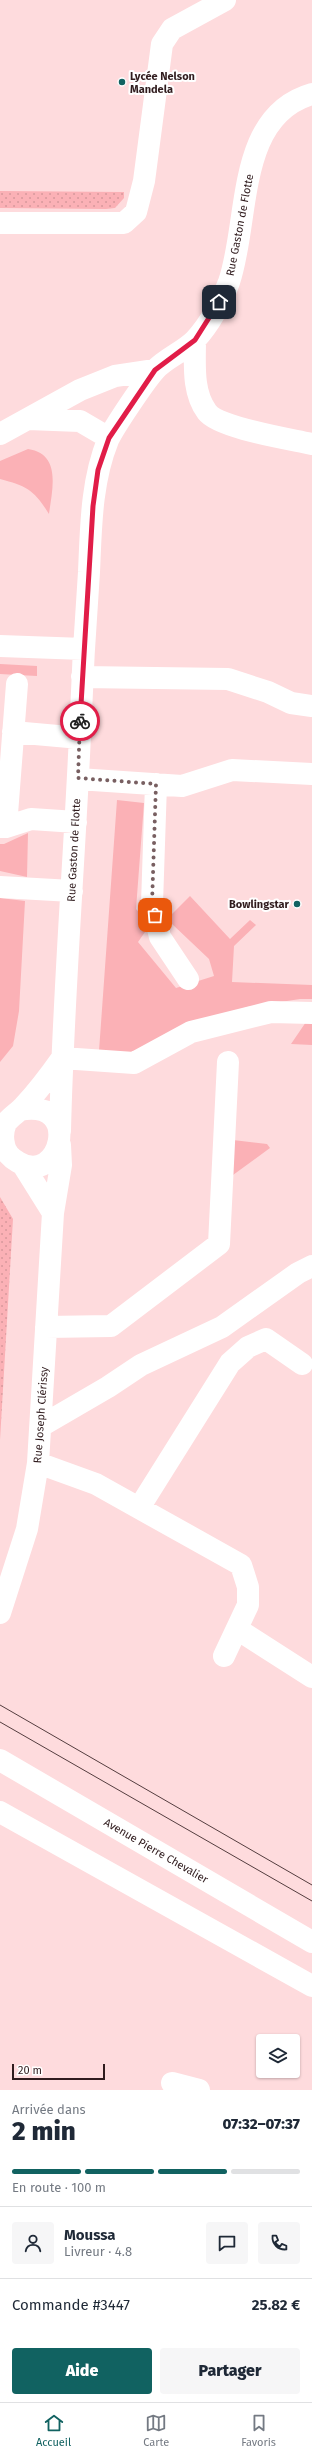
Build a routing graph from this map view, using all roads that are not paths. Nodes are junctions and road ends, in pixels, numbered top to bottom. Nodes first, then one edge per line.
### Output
1 (225, 0) edge
2 (312, 94) edge
3 (0, 223) edge
4 (195, 340) junction
5 (155, 370) junction
6 (28, 419) junction
7 (0, 434) edge
8 (109, 438) junction
9 (312, 444) edge
10 (0, 646) edge
11 (84, 649) junction
12 (82, 677) junction
13 (17, 684) dead end
14 (312, 706) edge
15 (14, 732) junction
16 (80, 738) junction
17 (312, 774) edge
18 (78, 778) junction
19 (156, 784) junction
20 (76, 822) junction
21 (3, 827) edge
22 (0, 887) edge
23 (72, 891) junction
24 (188, 979) dead end
25 (312, 1012) edge
26 (62, 1058) junction
27 (228, 1062) dead end
28 (9, 1119) edge
29 (60, 1138) junction
30 (11, 1159) edge
31 (53, 1213) junction
32 (312, 1266) edge
33 (46, 1327) junction
34 (302, 1364) dead end
35 (41, 1426) junction
36 (38, 1462) junction
37 (138, 1508) junction
38 (0, 1613) edge
39 (237, 1629) junction
40 (224, 1656) dead end
41 (312, 1677) edge
42 (0, 1760) edge
43 (0, 1812) edge
44 (312, 1942) edge
45 (312, 1986) edge
46 (172, 2083) dead end
47 (199, 2090) edge

1 - 3 street
2 - 4 street, Rue Gaston de Flotte
4 - 5 street, Rue Gaston de Flotte
4 - 9 street
5 - 6 street
5 - 8 street, Rue Gaston de Flotte
6 - 7 street
6 - 8 street
8 - 11 street, Rue Gaston de Flotte
10 - 11 street
11 - 12 street, Rue Gaston de Flotte
12 - 14 street
12 - 16 street, Rue Gaston de Flotte
13 - 15 street
15 - 16 street
15 - 21 street
16 - 18 street, Rue Gaston de Flotte
17 - 19 street
18 - 19 street
18 - 20 street, Rue Gaston de Flotte
19 - 24 street
20 - 21 street
20 - 23 street, Rue Gaston de Flotte
22 - 23 street
23 - 26 street, Rue Gaston de Flotte
25 - 26 street
26 - 28 street
26 - 29 street, Rue Gaston de Flotte
27 - 33 street
28 - 29 street
28 - 30 street
29 - 30 street
29 - 31 street, Rue Joseph Clérissy
30 - 31 street
31 - 33 street, Rue Joseph Clérissy
32 - 35 street
33 - 35 street, Rue Joseph Clérissy
34 - 37 street
35 - 36 street, Rue Joseph Clérissy
36 - 37 street
36 - 38 street, Rue Joseph Clérissy
37 - 39 street
39 - 40 street
39 - 41 street
42 - 44 street, Avenue Pierre Chevalier
43 - 45 street
46 - 47 street

